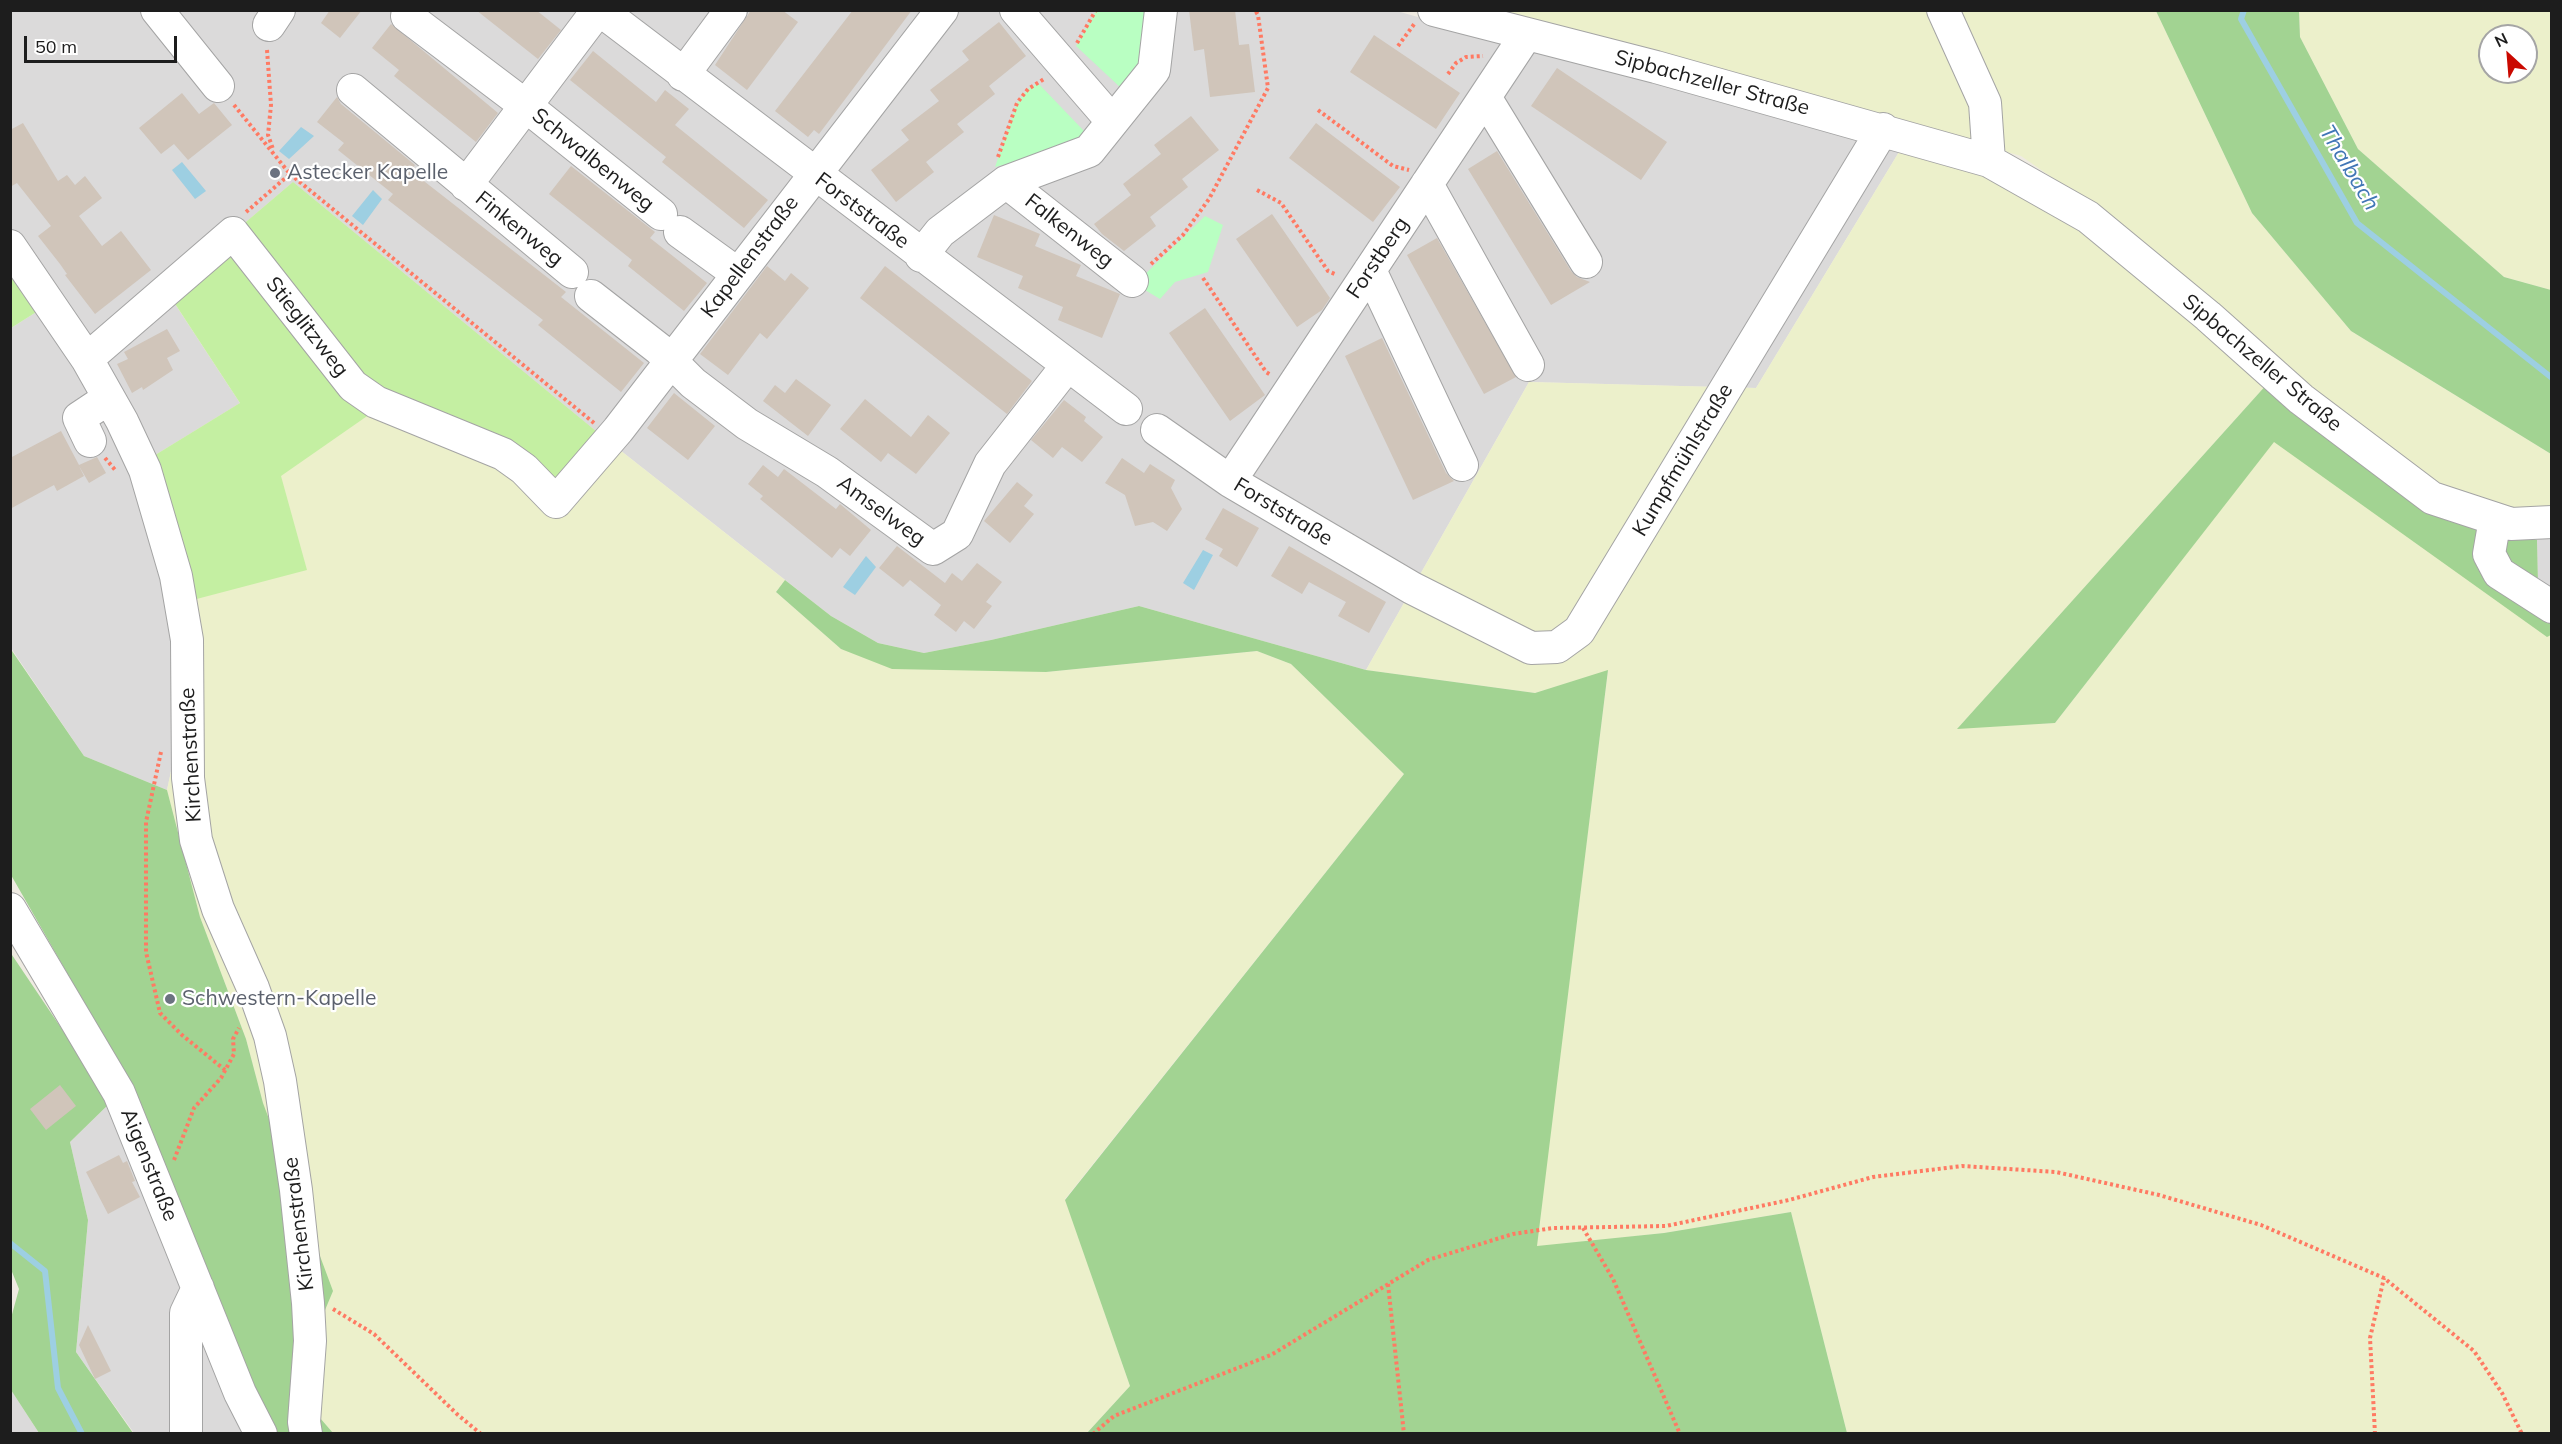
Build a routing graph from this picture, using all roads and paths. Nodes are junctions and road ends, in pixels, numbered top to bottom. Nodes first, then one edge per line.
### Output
1 (157, 10) edge
2 (599, 10) edge
3 (731, 10) edge
4 (942, 10) edge
5 (1017, 10) edge
6 (1096, 10) edge
7 (1161, 10) edge
8 (1255, 10) edge
9 (1943, 10) edge
10 (1426, 15) edge
11 (407, 16) dead end
12 (274, 18) edge
13 (1526, 35) junction
14 (1398, 46) dead end
15 (1064, 66) junction
16 (1505, 66) junction
17 (1448, 74) dead end
18 (683, 75) junction
19 (218, 86) joint
20 (353, 90) dead end
21 (1485, 97) junction
22 (526, 106) junction
23 (1318, 110) dead end
24 (1112, 121) junction
25 (1883, 129) junction
26 (274, 153) junction
27 (1989, 161) junction
28 (290, 174) junction
29 (814, 174) junction
30 (1001, 174) junction
31 (1430, 180) junction
32 (466, 185) junction
33 (1257, 190) dead end
34 (233, 233) junction
35 (10, 246) edge
36 (921, 256) junction
37 (1586, 262) dead end
38 (738, 274) junction
39 (1365, 277) junction
40 (1203, 278) dead end
41 (1132, 281) joint
42 (87, 359) junction
43 (671, 361) junction
44 (1528, 365) dead end
45 (1067, 366) junction
46 (1293, 385) junction
47 (109, 398) junction
48 (1126, 409) dead end
49 (618, 430) junction
50 (1157, 430) dead end
51 (90, 441) joint
52 (1462, 465) dead end
53 (118, 474) dead end
54 (1230, 481) junction
55 (556, 502) joint
56 (2495, 519) junction
57 (2552, 522) edge
58 (1412, 588) joint
59 (2552, 607) edge
60 (163, 742) dead end
61 (10, 909) edge
62 (253, 988) junction
63 (225, 1070) junction
64 (162, 1195) junction
65 (1582, 1228) junction
66 (2384, 1278) junction
67 (1388, 1284) junction
68 (198, 1288) junction
69 (308, 1303) junction
70 (186, 1434) edge
71 (261, 1434) edge
72 (306, 1434) edge
73 (481, 1434) edge
74 (1093, 1434) edge
75 (1404, 1434) edge
76 (1680, 1434) edge
77 (2375, 1434) edge
78 (2522, 1434) edge

1 - 19 street
2 - 18 street, Forststraße
2 - 22 street, Schwalbenweg
3 - 18 street
4 - 29 street, Kapellenstraße
5 - 15 street
6 - 15 path
7 - 24 street, Falkenweg
8 - 41 path
9 - 27 street
10 - 13 street, Sipbachzeller Straße
10 - 14 path
11 - 22 street, Schwalbenweg
12 - 26 path
13 - 16 street, Forstberg
13 - 25 street, Sipbachzeller Straße
15 - 24 street
15 - 30 path
16 - 17 path
16 - 21 street, Forstberg
18 - 29 street, Forststraße
19 - 26 path
20 - 32 street, Finkenweg
21 - 31 street, Forstberg
21 - 37 street
22 - 32 street, Finkenweg
22 - 38 street, Schwalbenweg
23 - 31 path
24 - 30 street, Falkenweg
25 - 27 street, Sipbachzeller Straße
25 - 58 street, Kumpfmühlstraße
26 - 28 path
27 - 56 street, Sipbachzeller Straße
28 - 34 path
28 - 49 path
29 - 36 street, Forststraße
29 - 38 street, Kapellenstraße
30 - 36 street, Falkenweg
30 - 41 street, Falkenweg
31 - 39 street, Forstberg
31 - 44 street
32 - 43 street, Finkenweg
33 - 39 path
34 - 42 street
34 - 55 street, Stieglitzweg
35 - 42 street, Kirchenstraße
36 - 45 street, Forststraße
38 - 43 street, Kapellenstraße
39 - 46 street, Forstberg
39 - 52 street
40 - 46 path
42 - 47 street, Kirchenstraße
43 - 45 street, Amselweg
43 - 49 street, Kapellenstraße
45 - 48 street, Forststraße
46 - 54 street, Forstberg
47 - 51 street
47 - 62 street, Kirchenstraße
49 - 55 street, Kapellenstraße
50 - 54 street, Forststraße
51 - 53 path
54 - 58 street, Forststraße
56 - 57 street, Sipbachzeller Straße
56 - 59 street
60 - 63 path
61 - 64 street, Aigenstraße
62 - 63 path
62 - 69 street, Kirchenstraße
63 - 64 path
64 - 68 street, Aigenstraße
65 - 66 path
65 - 67 path
65 - 76 path
66 - 77 path
66 - 78 path
67 - 74 path
67 - 75 path
68 - 70 street
68 - 71 street, Aigenstraße
69 - 72 street, Kirchenstraße
69 - 73 path

